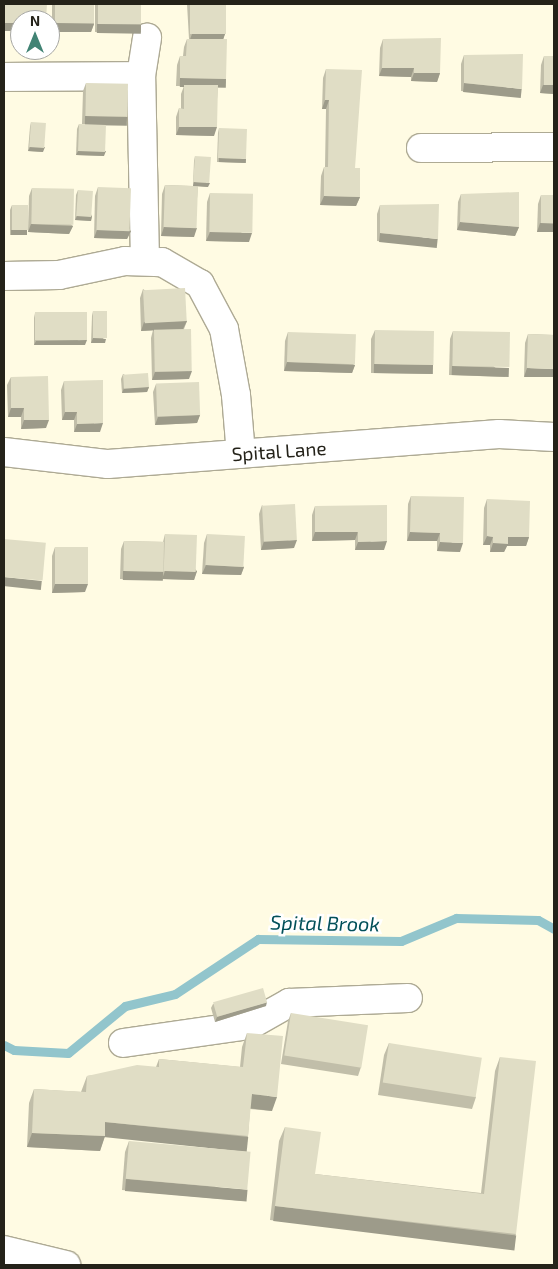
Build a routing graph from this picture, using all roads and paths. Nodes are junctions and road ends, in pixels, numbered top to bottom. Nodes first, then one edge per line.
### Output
1 (147, 37) dead end
2 (141, 76) junction
3 (4, 77) edge
4 (554, 147) edge
5 (421, 148) dead end
6 (145, 261) junction
7 (4, 276) edge
8 (554, 436) edge
9 (4, 452) edge
10 (241, 454) junction
11 (408, 998) dead end
12 (122, 1043) dead end
13 (4, 1250) edge
14 (66, 1265) edge

1 - 2 main road
2 - 3 main road
2 - 6 main road
4 - 5 main road
6 - 7 main road
6 - 10 main road
8 - 10 main road, Spital Lane
9 - 10 main road, Spital Lane
11 - 12 main road
13 - 14 main road

